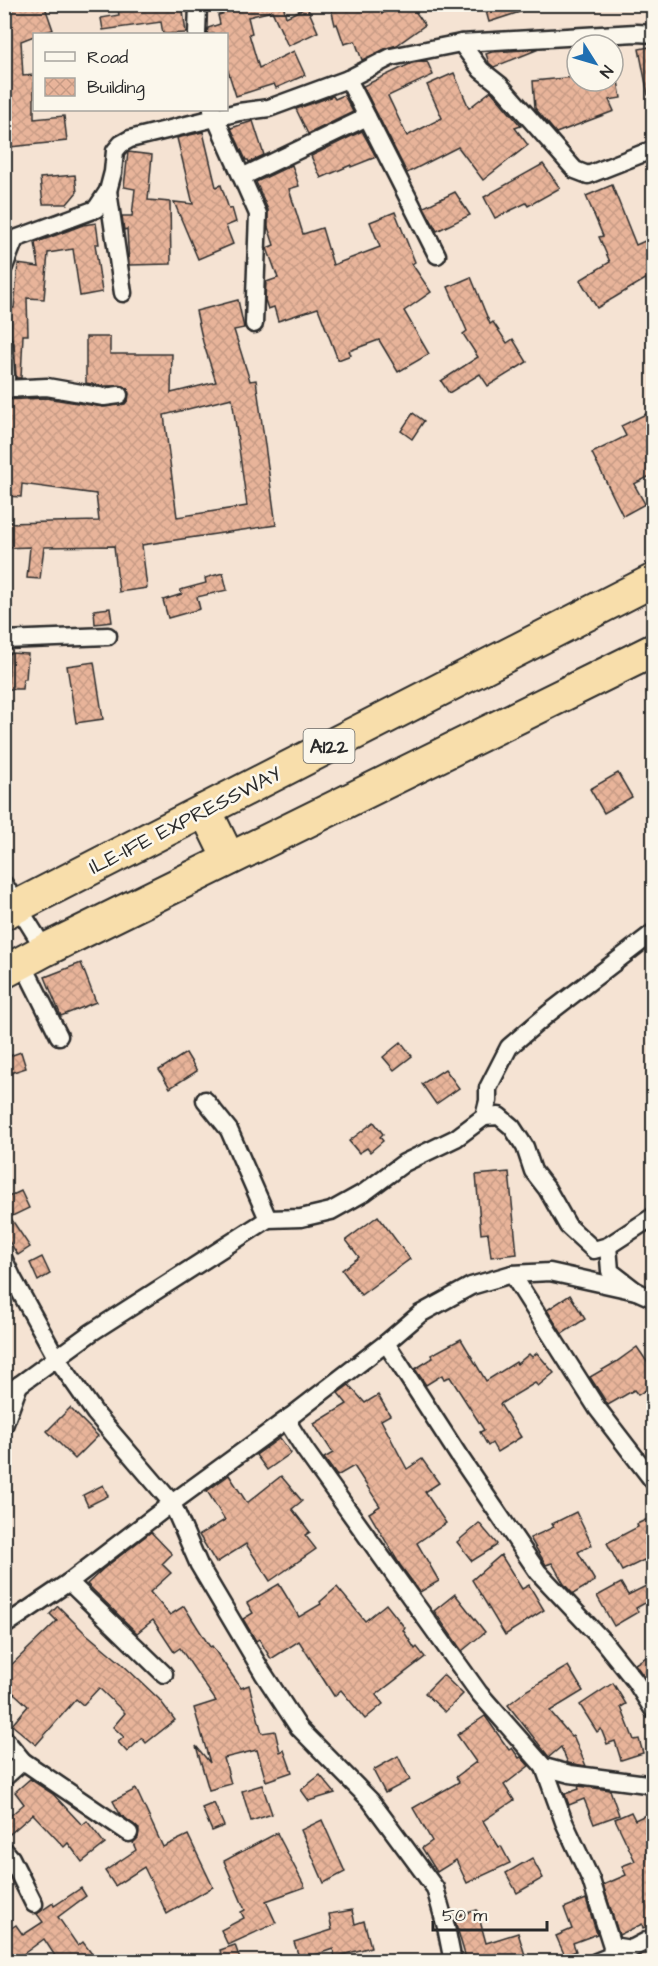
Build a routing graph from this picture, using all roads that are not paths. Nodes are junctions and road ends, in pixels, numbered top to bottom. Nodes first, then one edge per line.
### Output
1 (198, 4) edge
2 (197, 33) edge
3 (654, 34) edge
4 (461, 43) junction
5 (348, 79) junction
6 (215, 114) edge
7 (367, 117) junction
8 (654, 149) edge
9 (242, 177) junction
10 (108, 191) junction
11 (437, 255) dead end
12 (4, 267) edge
13 (123, 293) dead end
14 (254, 324) dead end
15 (4, 344) edge
16 (5, 384) edge
17 (119, 395) dead end
18 (654, 580) edge
19 (108, 636) dead end
20 (4, 640) edge
21 (654, 650) edge
22 (205, 810) junction
23 (229, 859) junction
24 (9, 901) edge
25 (654, 932) edge
26 (24, 962) edge
27 (59, 1036) dead end
28 (205, 1100) dead end
29 (484, 1117) junction
30 (654, 1216) edge
31 (268, 1219) junction
32 (608, 1246) junction
33 (4, 1260) edge
34 (512, 1274) junction
35 (636, 1291) junction
36 (654, 1299) edge
37 (386, 1343) junction
38 (56, 1357) junction
39 (19, 1385) junction
40 (4, 1396) edge
41 (290, 1417) junction
42 (4, 1426) edge
43 (654, 1482) edge
44 (172, 1503) junction
45 (69, 1582) junction
46 (4, 1626) edge
47 (164, 1674) dead end
48 (654, 1711) edge
49 (4, 1738) edge
50 (23, 1761) junction
51 (544, 1767) junction
52 (4, 1778) edge
53 (654, 1785) edge
54 (129, 1833) dead end
55 (4, 1850) edge
56 (34, 1904) dead end
57 (654, 1937) edge
58 (612, 1946) junction
59 (453, 1962) edge
60 (596, 1962) edge

1 - 2 street
3 - 4 street
4 - 5 street
4 - 8 street
5 - 6 street
5 - 7 street
6 - 9 street
6 - 10 street
7 - 9 street
7 - 11 street
9 - 14 street
10 - 12 street
10 - 13 street
15 - 16 street
16 - 17 street
18 - 22 highway, ILE-IFE EXPRESSWAY / A122
19 - 20 street
21 - 23 highway, A122
22 - 23 highway
22 - 24 highway, ILE-IFE EXPRESSWAY / A122
23 - 26 highway, A122
24 - 26 street
25 - 29 street
26 - 27 street
28 - 31 street
29 - 31 street
29 - 32 street
30 - 32 street
31 - 38 street
32 - 35 street
33 - 38 street
34 - 35 street
34 - 37 street
34 - 43 street
35 - 36 street
37 - 41 street
37 - 48 street
38 - 39 street
38 - 44 street
39 - 40 street
39 - 42 street
41 - 44 street
41 - 51 street
44 - 45 street
44 - 59 street
45 - 46 street
45 - 47 street
49 - 50 street
50 - 52 street
50 - 54 street
51 - 53 street
51 - 58 street
55 - 56 street
57 - 58 street
58 - 60 street

